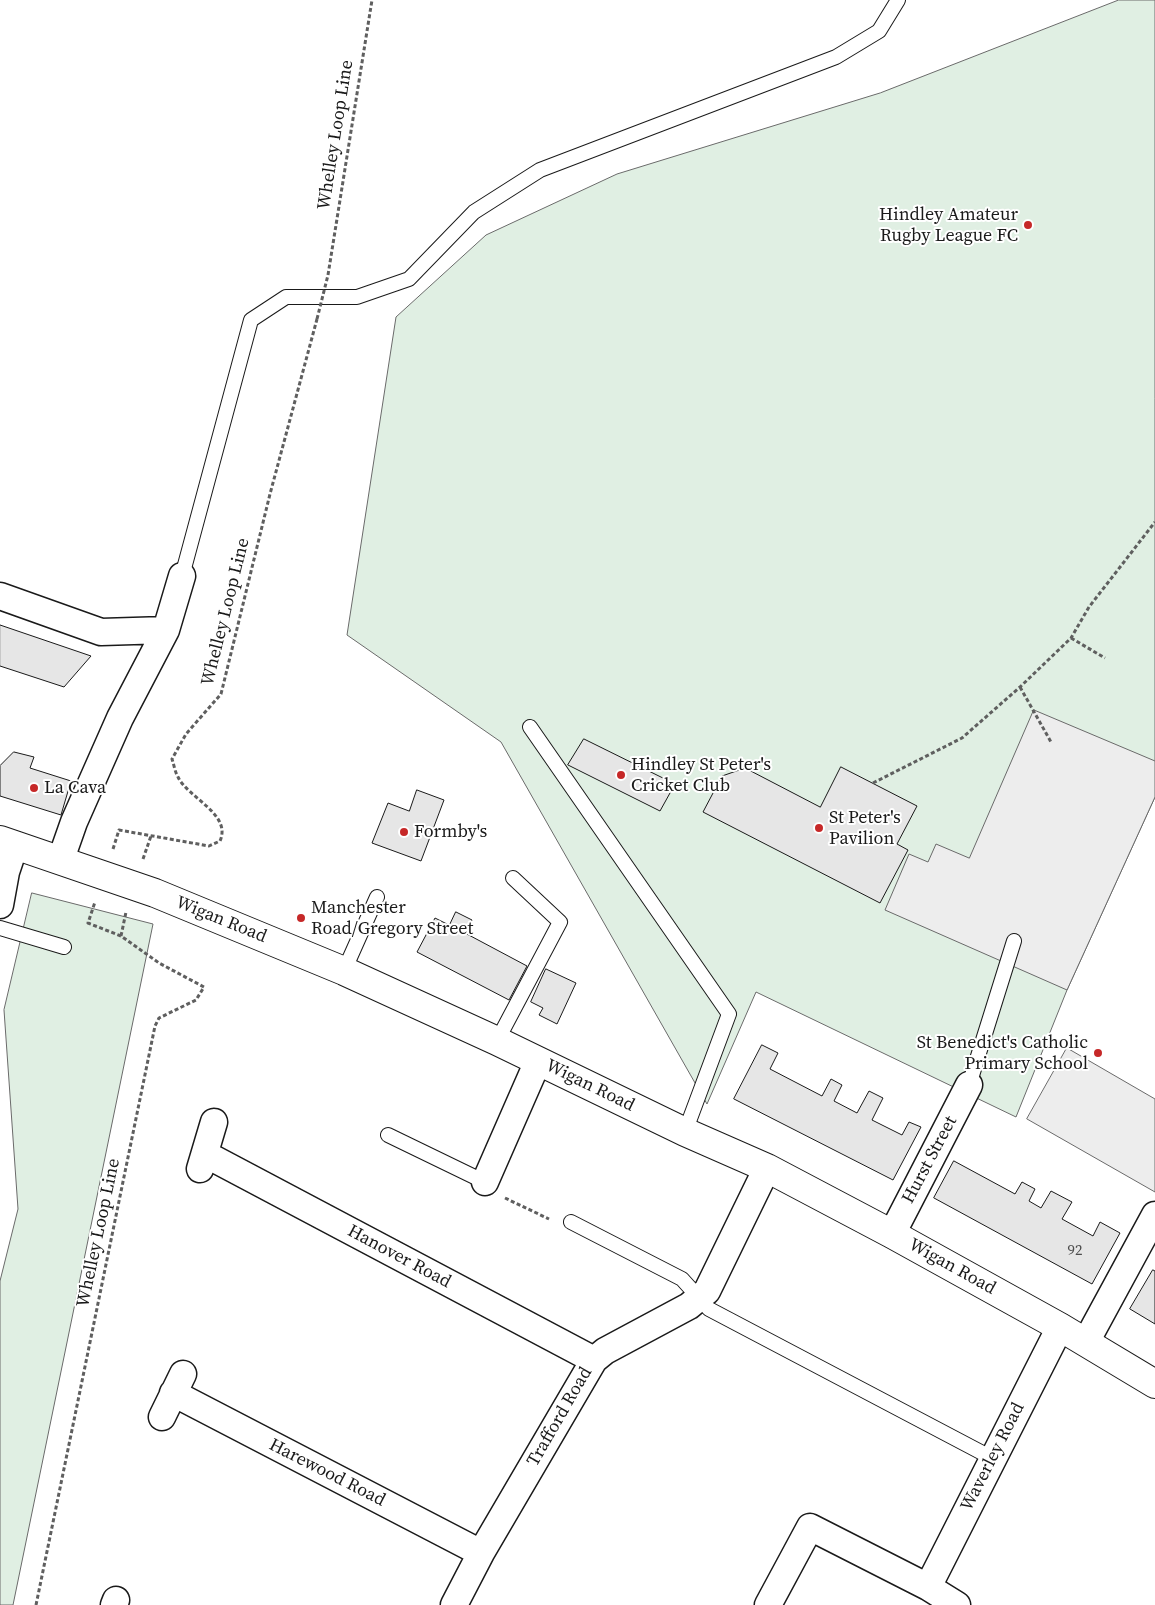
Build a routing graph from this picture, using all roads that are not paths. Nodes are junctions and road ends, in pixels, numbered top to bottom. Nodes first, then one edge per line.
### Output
1 (898, 0) edge
2 (182, 576) joint
3 (0, 596) edge
4 (166, 630) junction
5 (530, 727) dead end
6 (7, 843) edge
7 (61, 860) junction
8 (513, 878) dead end
9 (377, 896) dead end
10 (0, 905) edge
11 (0, 928) edge
12 (1014, 941) dead end
13 (64, 947) dead end
14 (344, 970) junction
15 (497, 1041) junction
16 (538, 1061) junction
17 (969, 1086) joint
18 (214, 1122) dead end
19 (685, 1132) junction
20 (388, 1135) dead end
21 (767, 1168) junction
22 (485, 1182) joint
23 (1155, 1214) edge
24 (571, 1222) road end
25 (892, 1234) junction
26 (700, 1298) junction
27 (1060, 1327) junction
28 (1086, 1342) junction
29 (594, 1360) junction
30 (1155, 1384) edge
31 (162, 1417) dead end
32 (992, 1458) junction
33 (481, 1553) junction
34 (928, 1587) junction
35 (454, 1605) edge
36 (768, 1605) edge
37 (957, 1605) edge

1 - 2 lane
2 - 4 street
3 - 4 street
4 - 7 street
5 - 19 lane
6 - 7 highway, Wigan Road
6 - 10 street
7 - 14 highway, Wigan Road
8 - 15 lane
9 - 14 lane
11 - 13 lane
12 - 17 lane
14 - 15 highway, Wigan Road
15 - 16 highway, Wigan Road
16 - 19 highway, Wigan Road
16 - 22 street
17 - 25 street, Hurst Street
18 - 29 street, Hanover Road
19 - 21 highway, Wigan Road
20 - 22 lane
21 - 25 highway, Wigan Road
21 - 26 street, Trafford Road
23 - 28 street
24 - 26 lane
25 - 27 highway, Wigan Road
26 - 29 street, Trafford Road
26 - 32 lane
27 - 28 highway, Wigan Road
27 - 32 street, Waverley Road
28 - 30 highway, Wigan Road
29 - 33 street, Trafford Road
31 - 33 street, Harewood Road
32 - 34 street, Waverley Road
33 - 35 street, Trafford Road
34 - 36 street
34 - 37 street

